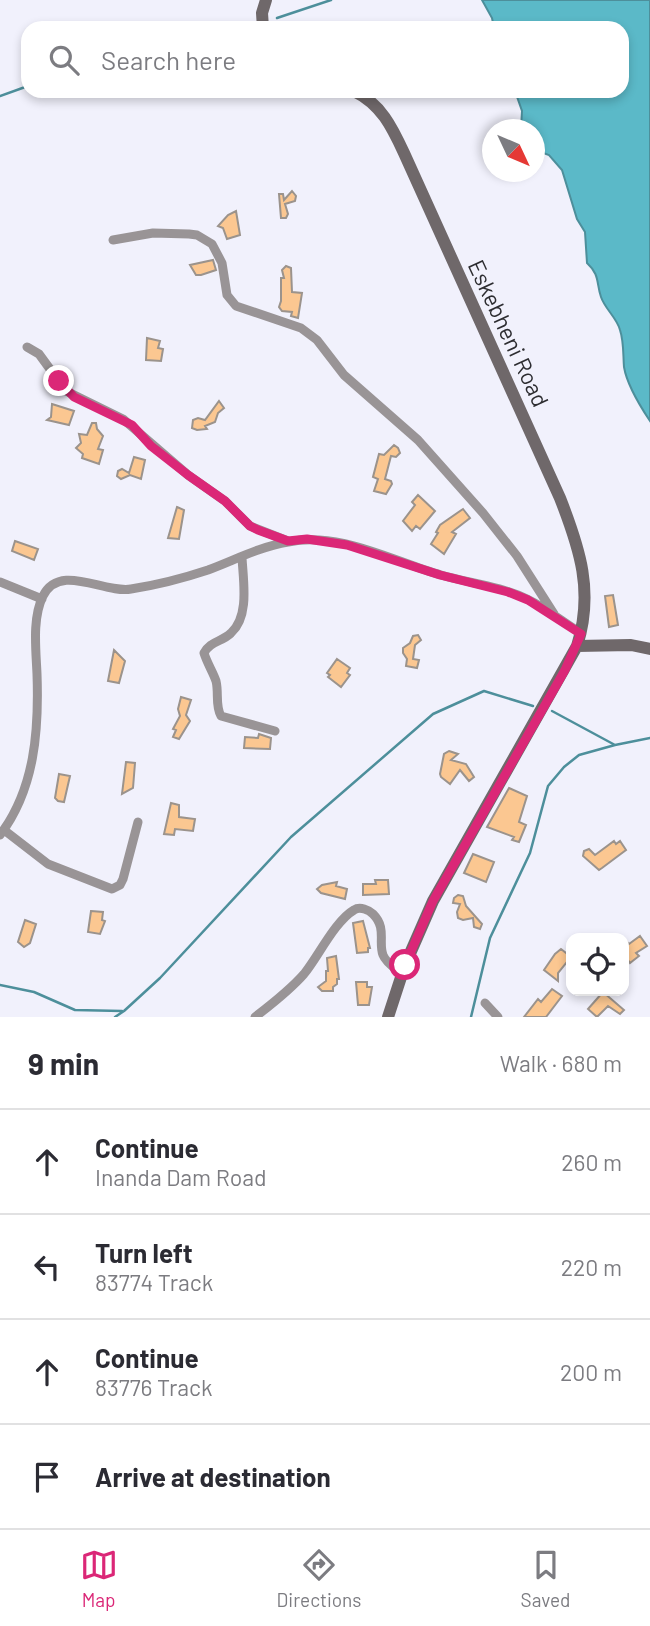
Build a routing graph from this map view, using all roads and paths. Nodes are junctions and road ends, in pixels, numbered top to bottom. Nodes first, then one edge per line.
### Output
1 (266, 0) edge
2 (262, 21) edge
3 (368, 98) edge
4 (113, 240) dead end
5 (27, 347) dead end
6 (288, 541) junction
7 (242, 556) junction
8 (0, 582) edge
9 (42, 599) junction
10 (557, 618) junction
11 (579, 640) junction
12 (650, 649) edge
13 (275, 731) dead end
14 (138, 822) dead end
15 (2, 833) edge
16 (402, 974) junction
17 (485, 1003) dead end
18 (256, 1017) edge
19 (388, 1017) edge
20 (498, 1017) edge

1 - 2 street
3 - 11 street, Eskebheni Road
4 - 10 street
5 - 6 street
6 - 7 street
6 - 10 street
7 - 9 street
7 - 13 street
8 - 9 street
9 - 15 street
10 - 11 street
11 - 12 street
11 - 16 street
14 - 15 street
16 - 18 street
16 - 19 street
17 - 20 street

